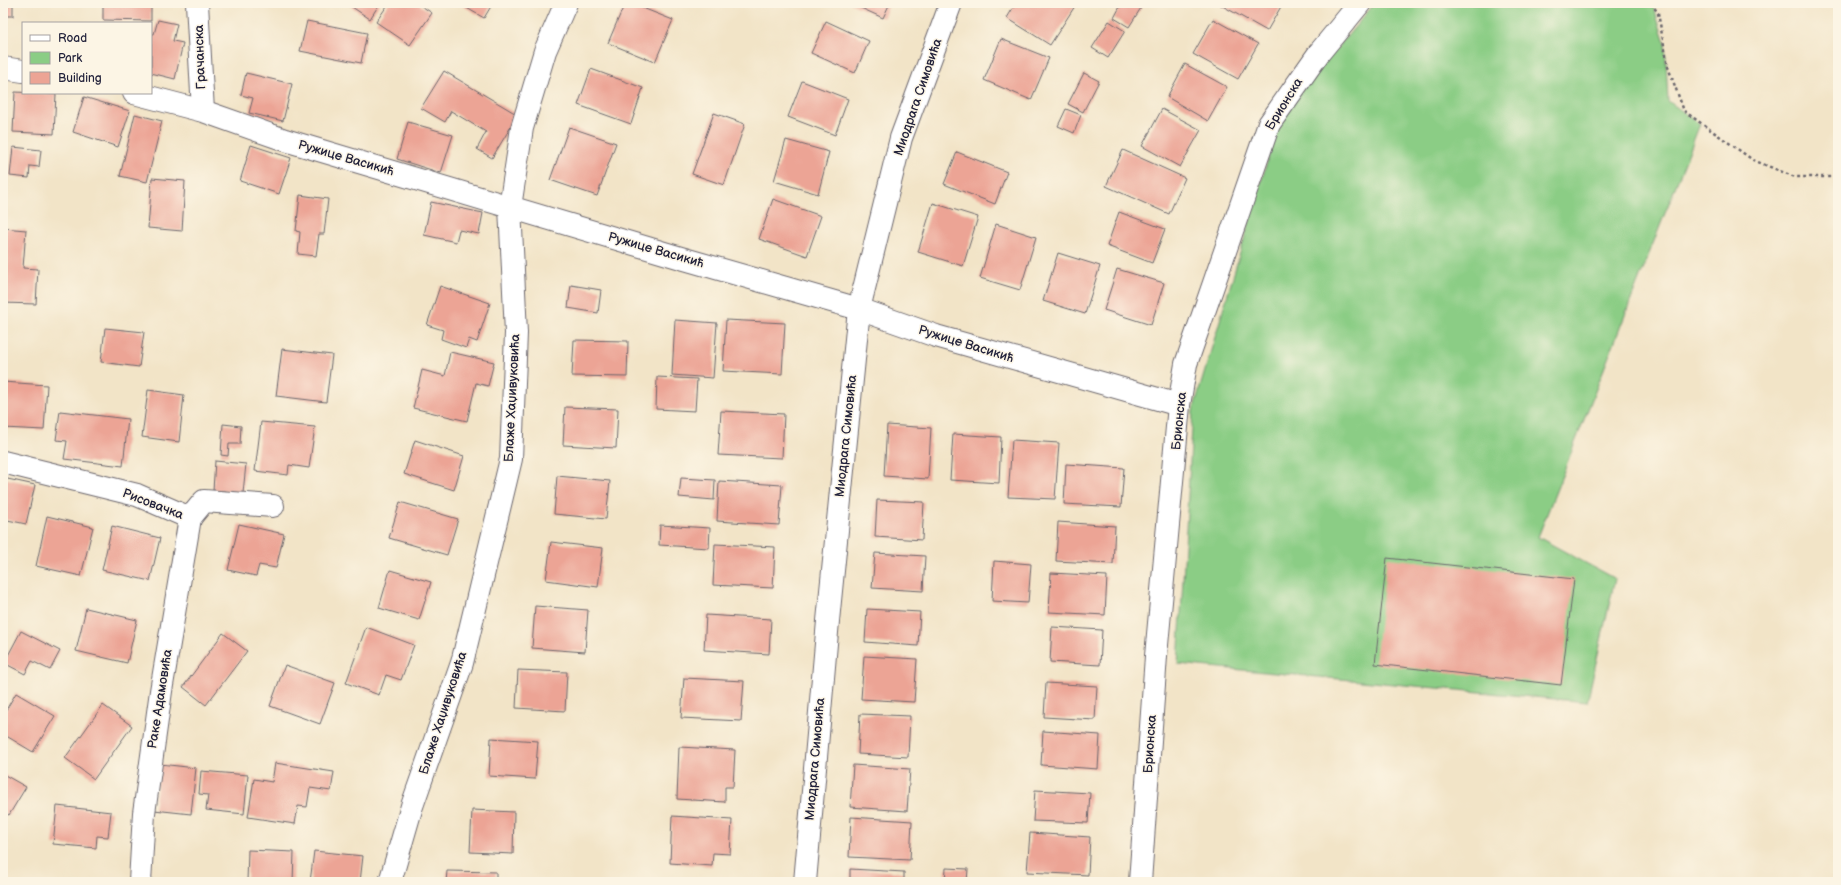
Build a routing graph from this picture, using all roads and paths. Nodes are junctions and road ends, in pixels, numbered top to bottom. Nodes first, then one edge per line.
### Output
1 (197, 3) edge
2 (566, 3) edge
3 (951, 3) edge
4 (1360, 3) edge
5 (1651, 3) edge
6 (3, 68) edge
7 (22, 71) edge
8 (138, 94) edge
9 (203, 111) junction
10 (1838, 177) edge
11 (510, 207) junction
12 (859, 309) junction
13 (1179, 405) junction
14 (3, 462) edge
15 (274, 506) dead end
16 (190, 518) junction
17 (140, 882) edge
18 (390, 882) edge
19 (805, 882) edge
20 (1140, 882) edge

1 - 9 street, Грачанска
2 - 11 street, Блаже Хаџивуковића
3 - 12 street, Миодрага Симовића
4 - 13 street, Брионска
5 - 10 path
6 - 7 street
8 - 9 street, Ружице Васикић
9 - 11 street, Ружице Васикић
11 - 12 street, Ружице Васикић
11 - 18 street, Блаже Хаџивуковића
12 - 13 street, Ружице Васикић
12 - 19 street, Миодрага Симовића
13 - 20 street, Брионска
14 - 16 street, Рисовачка
15 - 16 street, Рисовачка
16 - 17 street, Раке Адамовића

